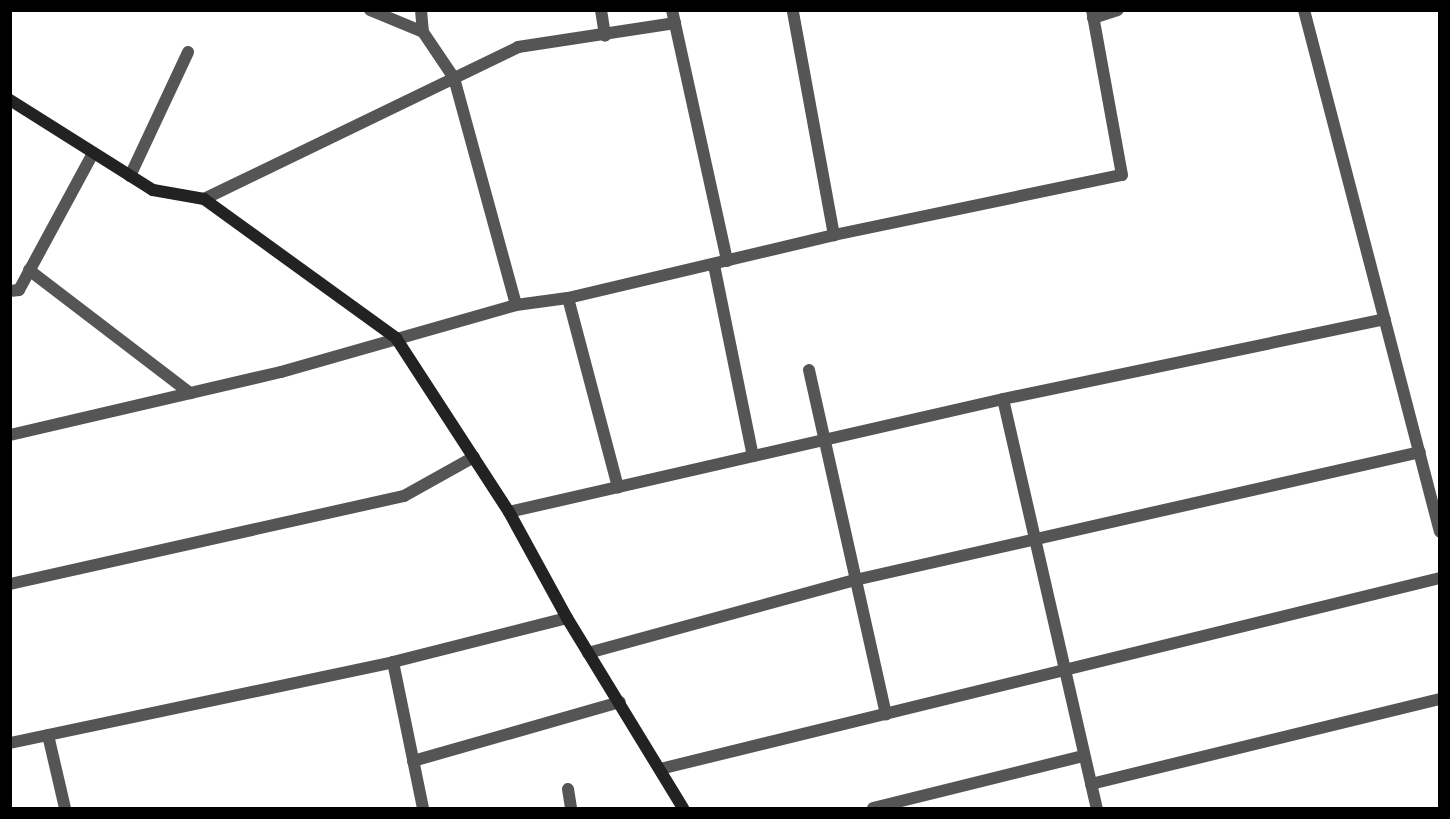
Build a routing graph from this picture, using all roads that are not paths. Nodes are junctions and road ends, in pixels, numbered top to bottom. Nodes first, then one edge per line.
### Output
1 (370, 10) edge
2 (421, 10) edge
3 (601, 10) edge
4 (1118, 10) edge
5 (1304, 10) edge
6 (794, 12) edge
7 (1093, 14) edge
8 (674, 17) edge
9 (423, 32) junction
10 (605, 36) junction
11 (188, 52) dead end
12 (454, 78) junction
13 (10, 100) edge
14 (93, 153) junction
15 (130, 176) junction
16 (204, 199) junction
17 (834, 235) junction
18 (727, 261) junction
19 (714, 265) junction
20 (29, 270) junction
21 (10, 291) edge
22 (568, 298) junction
23 (516, 305) junction
24 (1385, 320) junction
25 (396, 338) junction
26 (808, 370) dead end
27 (190, 393) junction
28 (1003, 399) junction
29 (10, 435) edge
30 (824, 440) junction
31 (1420, 452) junction
32 (753, 456) junction
33 (474, 458) junction
34 (618, 487) junction
35 (509, 512) junction
36 (1440, 532) edge
37 (1034, 537) junction
38 (1440, 578) edge
39 (855, 580) junction
40 (10, 584) edge
41 (567, 618) junction
42 (588, 653) junction
43 (393, 662) junction
44 (1062, 672) junction
45 (1440, 699) edge
46 (620, 702) junction
47 (886, 714) junction
48 (48, 735) junction
49 (10, 743) edge
50 (1083, 756) junction
51 (413, 761) junction
52 (660, 769) junction
53 (1091, 784) junction
54 (568, 789) dead end
55 (66, 808) edge
56 (419, 808) edge
57 (571, 808) edge
58 (683, 808) edge
59 (873, 808) edge
60 (1097, 808) edge

1 - 9 street
2 - 9 street
3 - 10 street
4 - 7 street
5 - 24 street
6 - 17 street
7 - 17 street
8 - 10 street
8 - 18 street
9 - 12 street
10 - 12 street
11 - 15 street
12 - 16 street
12 - 23 street
13 - 14 street
14 - 15 street
14 - 20 street
15 - 16 street
16 - 25 street
17 - 18 street
18 - 19 street
19 - 22 street
19 - 32 street
20 - 21 street
20 - 27 street
22 - 23 street
22 - 34 street
23 - 25 street
24 - 28 street
24 - 31 street
25 - 27 street
25 - 33 street
26 - 30 street
27 - 29 street
28 - 30 street
28 - 37 street
30 - 32 street
30 - 39 street
31 - 36 street
31 - 37 street
32 - 34 street
33 - 35 street
33 - 40 street
34 - 35 street
35 - 41 street
37 - 39 street
37 - 44 street
38 - 44 street
39 - 42 street
39 - 47 street
41 - 42 street
41 - 43 street
42 - 46 street
43 - 48 street
43 - 51 street
44 - 47 street
44 - 50 street
45 - 53 street
46 - 51 street
46 - 52 street
47 - 52 street
48 - 49 street
48 - 55 street
50 - 53 street
50 - 59 street
51 - 56 street
52 - 58 street
53 - 60 street
54 - 57 street

